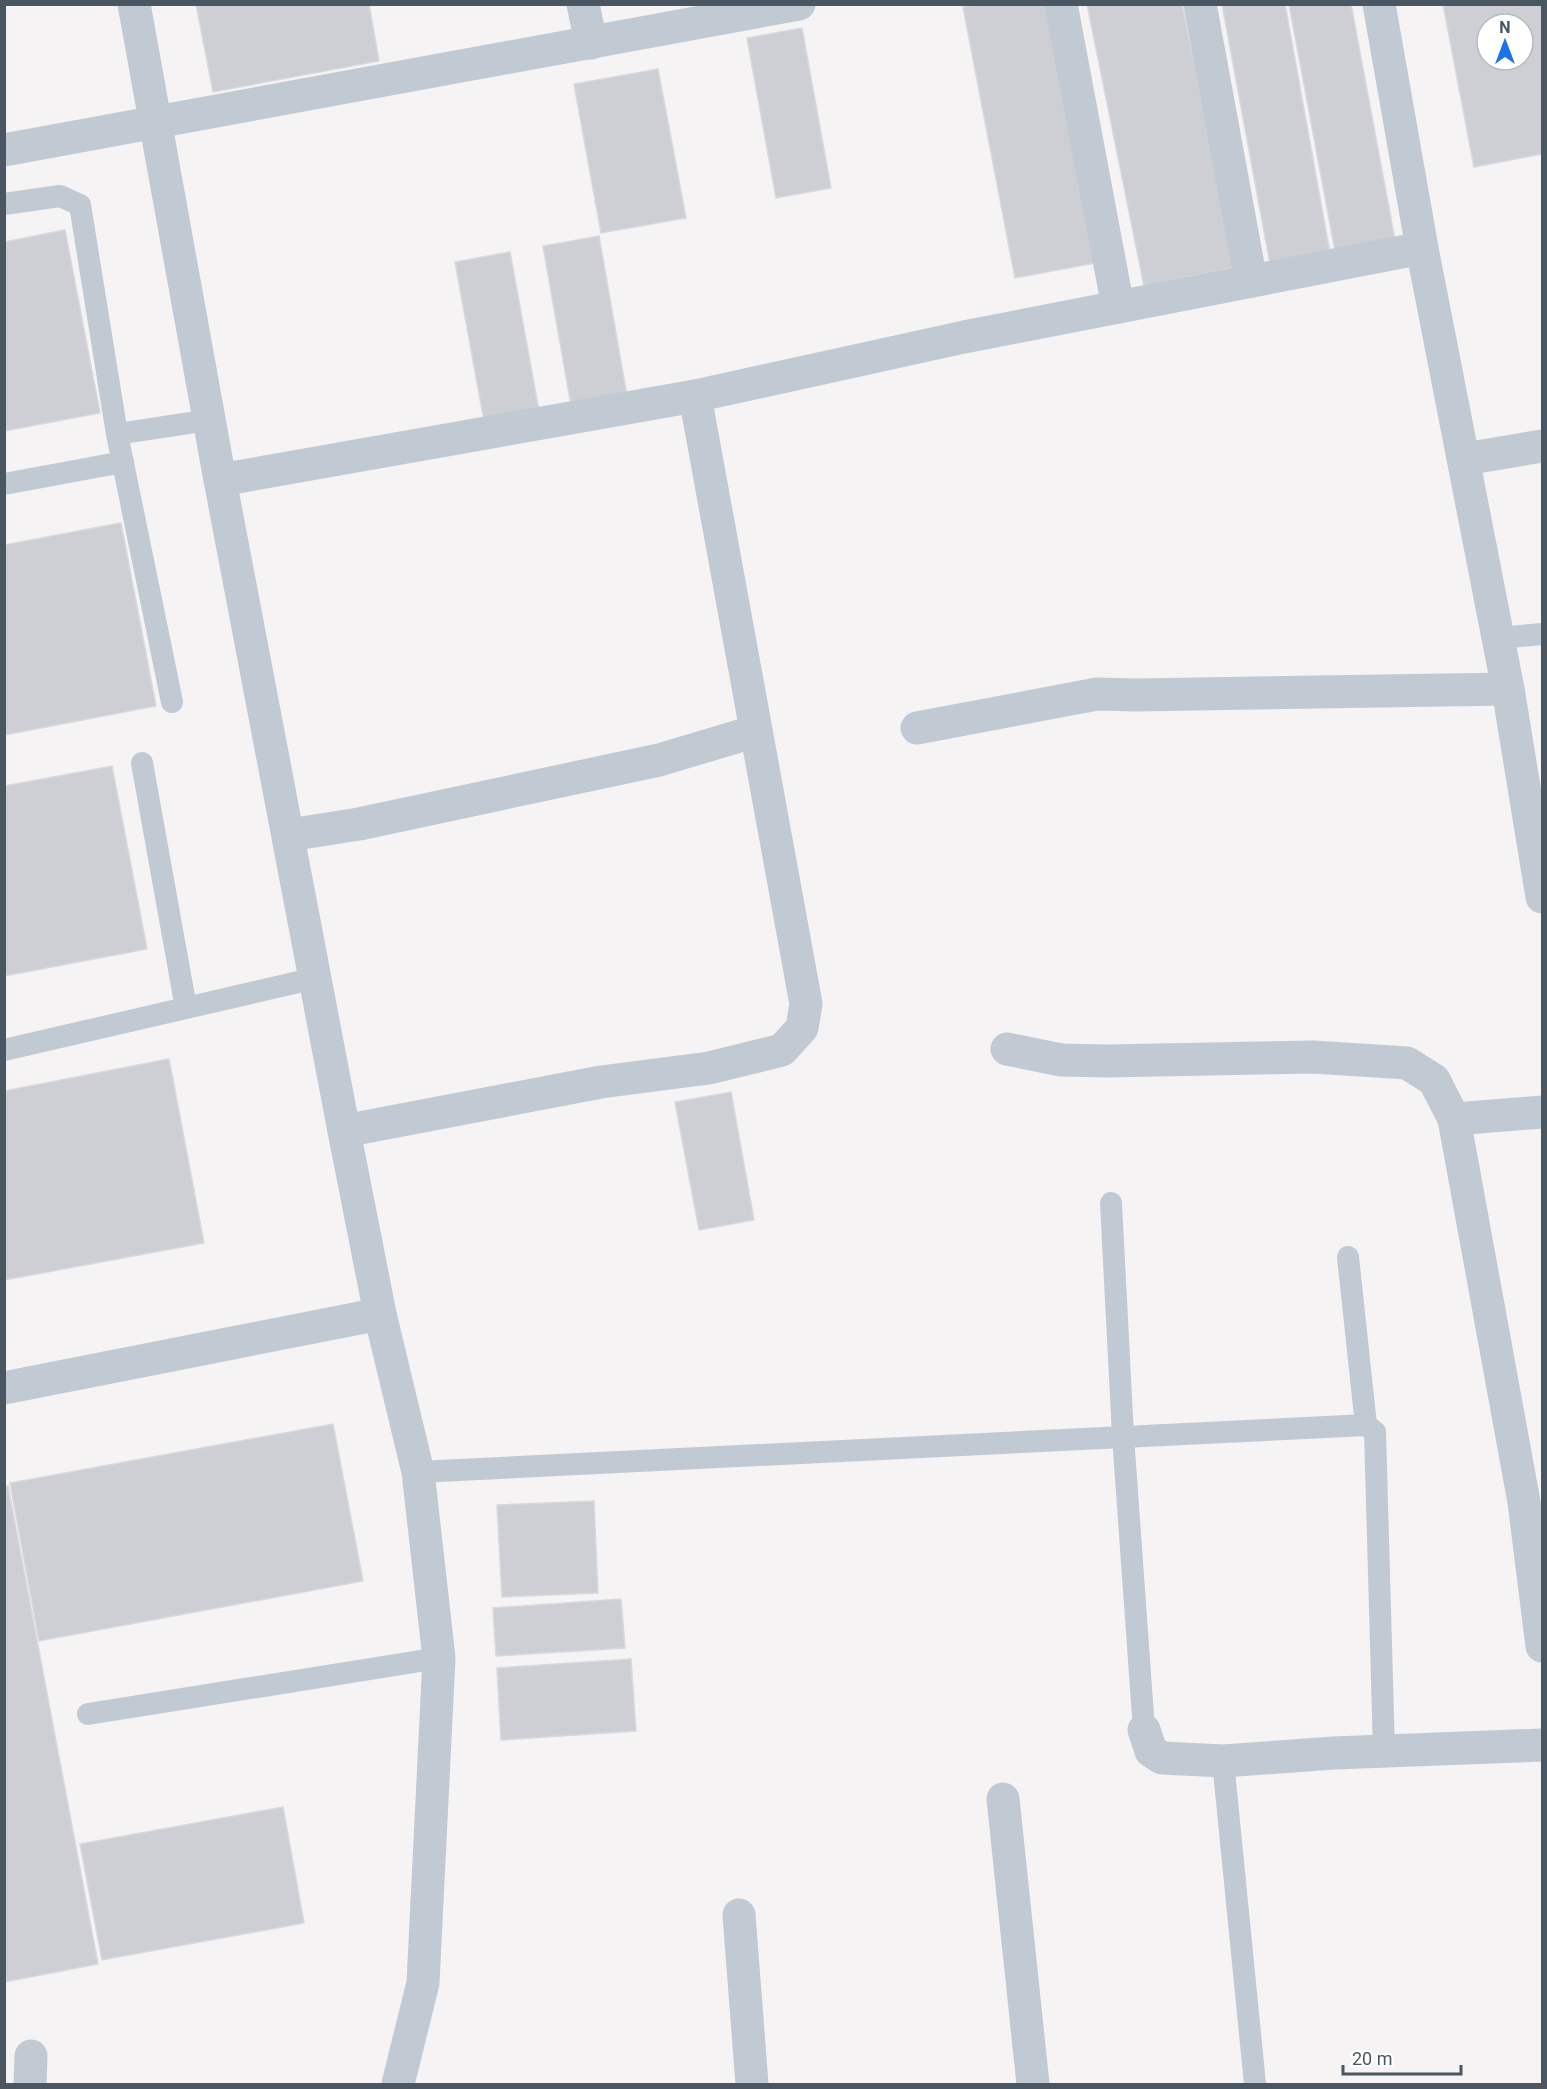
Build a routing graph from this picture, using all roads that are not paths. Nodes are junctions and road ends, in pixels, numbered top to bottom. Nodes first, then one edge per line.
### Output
1 (134, 4) edge
2 (583, 4) edge
3 (799, 4) edge
4 (1061, 4) edge
5 (1200, 4) edge
6 (1379, 4) edge
7 (591, 43) junction
8 (156, 123) junction
9 (4, 150) edge
10 (4, 204) edge
11 (1422, 248) junction
12 (1251, 281) junction
13 (1118, 307) junction
14 (695, 396) junction
15 (209, 420) junction
16 (117, 434) junction
17 (1542, 446) edge
18 (1465, 459) junction
19 (123, 462) junction
20 (220, 480) junction
21 (4, 484) edge
22 (1542, 634) edge
23 (1498, 638) junction
24 (1508, 689) junction
25 (172, 702) dead end
26 (917, 728) dead end
27 (756, 731) junction
28 (142, 763) dead end
29 (289, 835) junction
30 (1542, 897) edge
31 (316, 978) junction
32 (186, 1008) junction
33 (1007, 1049) dead end
34 (4, 1050) edge
35 (1542, 1112) edge
36 (1454, 1119) junction
37 (344, 1131) junction
38 (1111, 1203) dead end
39 (1348, 1257) dead end
40 (380, 1314) junction
41 (4, 1388) edge
42 (1366, 1425) junction
43 (1123, 1436) junction
44 (418, 1472) junction
45 (1542, 1646) edge
46 (439, 1658) junction
47 (88, 1714) dead end
48 (1144, 1730) joint
49 (1542, 1744) edge
50 (1384, 1751) junction
51 (1223, 1761) junction
52 (1003, 1798) dead end
53 (739, 1915) dead end
54 (398, 2085) edge
55 (752, 2085) edge
56 (1033, 2085) edge
57 (1255, 2085) edge

1 - 8 street
2 - 7 street
3 - 7 street
4 - 13 street
5 - 12 street
6 - 11 street
7 - 8 street
8 - 9 street
8 - 15 street
10 - 16 lane
11 - 12 street
11 - 18 street
12 - 13 street
13 - 14 street
14 - 20 street
14 - 27 street
15 - 16 lane
15 - 20 street
16 - 19 lane
17 - 18 street
18 - 23 street
19 - 21 lane
19 - 25 lane
20 - 29 street
22 - 23 lane
23 - 24 street
24 - 26 street
24 - 30 street
27 - 29 street
27 - 37 street
28 - 32 lane
29 - 31 street
31 - 32 lane
31 - 37 street
32 - 34 lane
33 - 36 street
35 - 36 street
36 - 45 street
37 - 40 street
38 - 43 lane
39 - 42 lane
40 - 41 street
40 - 44 street
42 - 43 lane
42 - 50 lane
43 - 44 lane
43 - 48 lane
44 - 46 street
46 - 47 lane
46 - 54 street
48 - 51 street
49 - 50 street
50 - 51 street
51 - 57 lane
52 - 56 street
53 - 55 street

